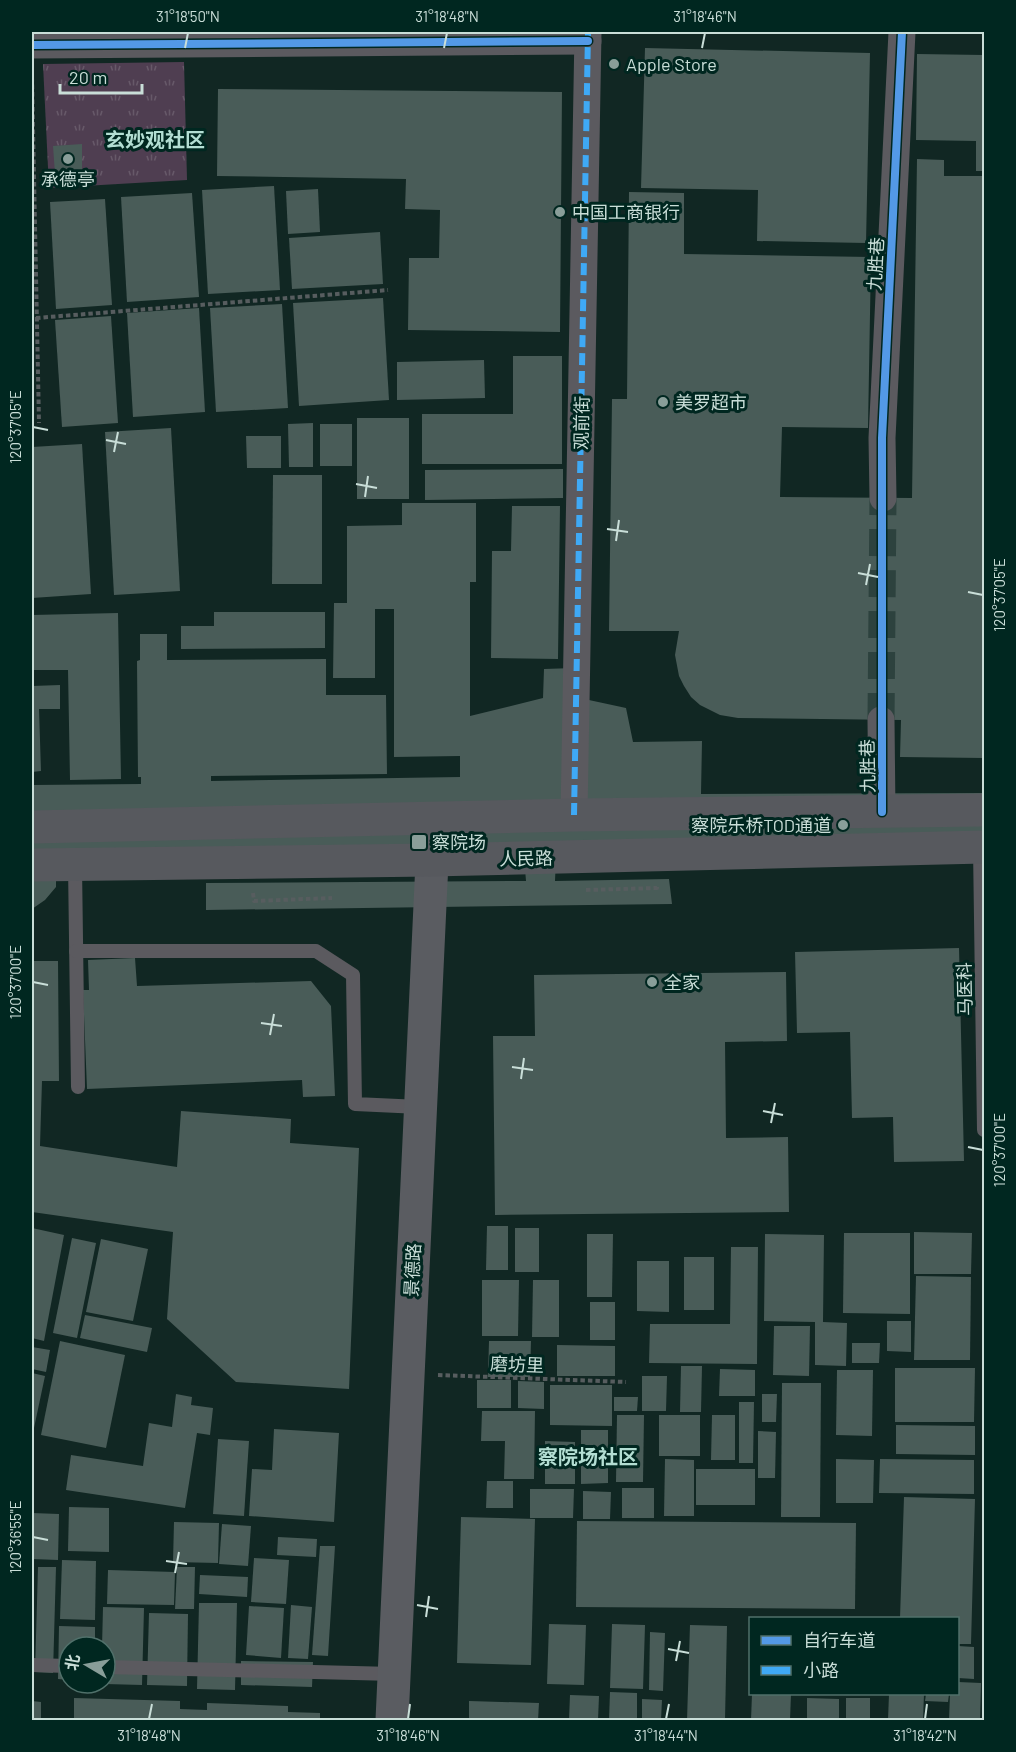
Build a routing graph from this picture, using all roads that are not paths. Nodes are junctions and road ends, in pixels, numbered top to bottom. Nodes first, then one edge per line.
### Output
1 (902, 32) edge
2 (588, 36) edge
3 (359, 37) edge
4 (32, 45) edge
5 (883, 498) tunnel mouth
6 (881, 720) tunnel mouth
7 (984, 810) edge
8 (882, 812) junction
9 (574, 815) junction
10 (434, 819) junction
11 (32, 827) edge
12 (982, 847) edge
13 (431, 860) junction
14 (32, 865) edge
15 (75, 865) junction
16 (76, 951) junction
17 (78, 1087) dead end
18 (420, 1107) junction
19 (984, 1130) edge
20 (32, 1665) edge
21 (57, 1666) edge
22 (117, 1667) edge
23 (394, 1674) junction
24 (392, 1720) edge

1 - 5 street, 九胜巷
2 - 3 street
2 - 9 street, 观前街
3 - 4 street
6 - 8 street, 九胜巷
7 - 8 main road
8 - 9 main road
9 - 10 main road
10 - 11 main road
10 - 13 main road, 景德路
12 - 13 main road, 人民路
12 - 19 lane, 马医科
13 - 15 main road, 人民路
13 - 18 main road, 景德路
14 - 15 main road, 人民路
15 - 16 lane
16 - 17 lane
16 - 18 lane
18 - 23 main road, 景德路
20 - 21 lane
22 - 23 lane
23 - 24 main road, 景德路

